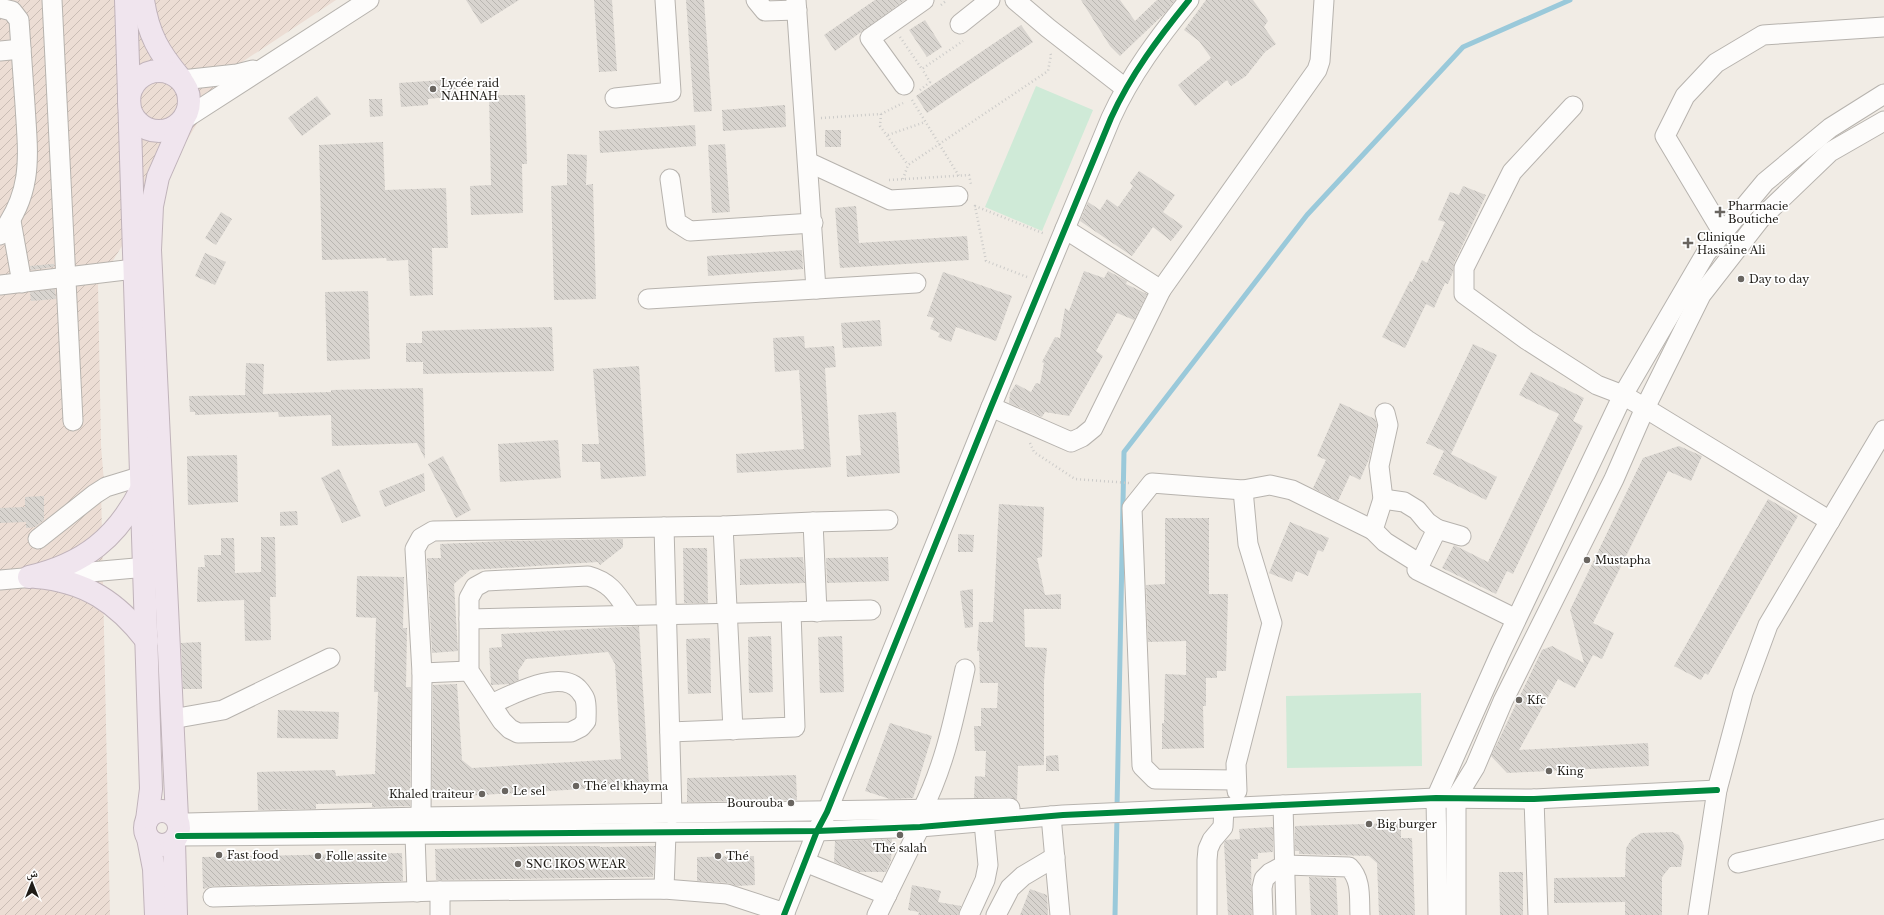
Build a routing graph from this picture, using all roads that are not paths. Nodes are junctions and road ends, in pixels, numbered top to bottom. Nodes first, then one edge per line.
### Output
1 (52, 0) edge
2 (126, 0) edge
3 (143, 0) edge
4 (369, 0) edge
5 (665, 0) edge
6 (756, 0) edge
7 (990, 0) edge
8 (1015, 0) edge
9 (1189, 0) edge
10 (1324, 0) edge
11 (929, 4) edge
12 (797, 5) edge
13 (0, 8) edge
14 (1884, 27) edge
15 (963, 32) road end
16 (21, 49) junction
17 (0, 51) edge
18 (268, 66) junction
19 (182, 80) junction
20 (1125, 88) junction
21 (1884, 94) edge
22 (906, 95) road end
23 (615, 98) dead end
24 (129, 103) junction
25 (1573, 106) dead end
26 (183, 120) junction
27 (1884, 121) edge
28 (808, 162) junction
29 (670, 179) dead end
30 (968, 195) road end
31 (813, 223) junction
32 (6, 228) edge
33 (1723, 233) junction
34 (1063, 234) junction
35 (134, 269) junction
36 (64, 277) junction
37 (22, 282) junction
38 (916, 283) dead end
39 (0, 285) edge
40 (816, 289) junction
41 (1161, 290) junction
42 (648, 299) dead end
43 (1623, 396) junction
44 (991, 407) junction
45 (1645, 408) junction
46 (1385, 413) dead end
47 (73, 421) dead end
48 (1884, 430) edge
49 (142, 481) junction
50 (1243, 490) junction
51 (1383, 499) junction
52 (888, 520) dead end
53 (1830, 521) junction
54 (813, 522) junction
55 (723, 526) junction
56 (664, 527) junction
57 (1437, 529) junction
58 (1373, 530) junction
59 (1461, 536) dead end
60 (38, 539) dead end
61 (1420, 564) junction
62 (155, 566) junction
63 (29, 577) junction
64 (0, 580) edge
65 (871, 610) dead end
66 (791, 612) junction
67 (817, 612) junction
68 (726, 613) junction
69 (667, 614) junction
70 (631, 615) junction
71 (469, 619) junction
72 (1516, 619) junction
73 (147, 641) junction
74 (330, 658) dead end
75 (965, 669) dead end
76 (470, 671) junction
77 (422, 673) junction
78 (491, 704) junction
79 (172, 719) junction
80 (733, 730) junction
81 (670, 732) junction
82 (1236, 780) junction
83 (1717, 790) junction
84 (1436, 798) junction
85 (1456, 798) junction
86 (1534, 799) junction
87 (1283, 805) junction
88 (1230, 807) junction
89 (827, 812) junction
90 (672, 814) junction
91 (1057, 816) junction
92 (421, 817) junction
93 (921, 819) junction
94 (984, 822) junction
95 (147, 829) junction
96 (1884, 829) edge
97 (177, 830) junction
98 (817, 831) junction
99 (666, 832) junction
100 (416, 835) junction
101 (1054, 857) junction
102 (805, 862) junction
103 (1738, 863) dead end
104 (1284, 865) junction
105 (664, 889) junction
106 (440, 891) junction
107 (417, 892) junction
108 (887, 895) junction
109 (213, 897) dead end
110 (785, 914) edge
111 (156, 915) edge
112 (176, 915) edge
113 (440, 915) edge
114 (877, 915) edge
115 (969, 915) edge
116 (996, 915) edge
117 (1060, 915) edge
118 (1208, 915) edge
119 (1263, 915) edge
120 (1286, 915) edge
121 (1360, 915) edge
122 (1438, 915) edge
123 (1456, 915) edge
124 (1538, 915) edge
125 (1698, 915) edge

1 - 36 street
2 - 24 highway
3 - 19 highway
4 - 18 street
5 - 23 street
6 - 12 street
7 - 15 street
8 - 20 street
9 - 20 street
10 - 41 street
11 - 22 street
12 - 28 street
13 - 16 street
14 - 33 street
16 - 17 street
16 - 32 street
18 - 19 street
18 - 26 street
19 - 24 highway
19 - 26 highway
20 - 34 street
21 - 33 street
24 - 26 highway
24 - 35 highway
25 - 43 street
26 - 62 highway
27 - 45 street
28 - 30 street
28 - 31 street
29 - 31 street
31 - 40 street
32 - 37 street
33 - 43 street
34 - 41 street
34 - 44 street
35 - 36 street
35 - 49 highway
36 - 37 street
36 - 47 street
37 - 39 street
38 - 40 street
40 - 42 street
41 - 44 street
43 - 45 street
43 - 72 street
44 - 89 street
45 - 53 street
45 - 85 street
46 - 51 street
48 - 53 street
49 - 60 street
49 - 62 highway
49 - 63 highway
50 - 58 street
50 - 82 street
50 - 82 street
51 - 57 street
51 - 58 street
52 - 54 street
53 - 83 street
54 - 55 street
54 - 67 street
55 - 56 street
55 - 68 street
56 - 69 street
56 - 77 street
57 - 59 street
57 - 61 street
58 - 61 street
61 - 72 street
62 - 63 street
62 - 73 highway
62 - 79 highway
63 - 64 street
63 - 73 highway
65 - 67 street
66 - 67 street
66 - 68 street
66 - 80 street
68 - 69 street
68 - 80 street
69 - 70 street
69 - 81 street
70 - 71 street
70 - 71 street
71 - 76 street
72 - 84 street
73 - 95 highway
74 - 79 street
75 - 93 street
76 - 77 street
76 - 78 street
77 - 92 street
78 - 78 street
79 - 97 highway
80 - 81 street
81 - 90 street
82 - 88 street
83 - 86 street
83 - 125 street
84 - 85 street
84 - 87 street
84 - 122 street
85 - 86 street
85 - 123 street
86 - 124 street
87 - 88 street
87 - 104 street
88 - 91 street
88 - 118 street
89 - 90 street
89 - 93 street
89 - 98 street
90 - 92 street
91 - 93 street
91 - 94 street
91 - 101 street
92 - 97 street
92 - 100 street
93 - 94 street
93 - 98 street
93 - 108 street
94 - 115 street
95 - 97 highway
95 - 97 highway
95 - 111 highway
96 - 103 street
97 - 100 street
97 - 112 highway
98 - 99 street
98 - 102 street
99 - 100 street
99 - 105 street
100 - 107 street
101 - 116 street
101 - 117 street
102 - 108 street
102 - 110 street
104 - 119 street
104 - 120 street
104 - 121 street
105 - 106 street
105 - 110 street
106 - 107 street
106 - 113 street
107 - 109 street
108 - 114 street

